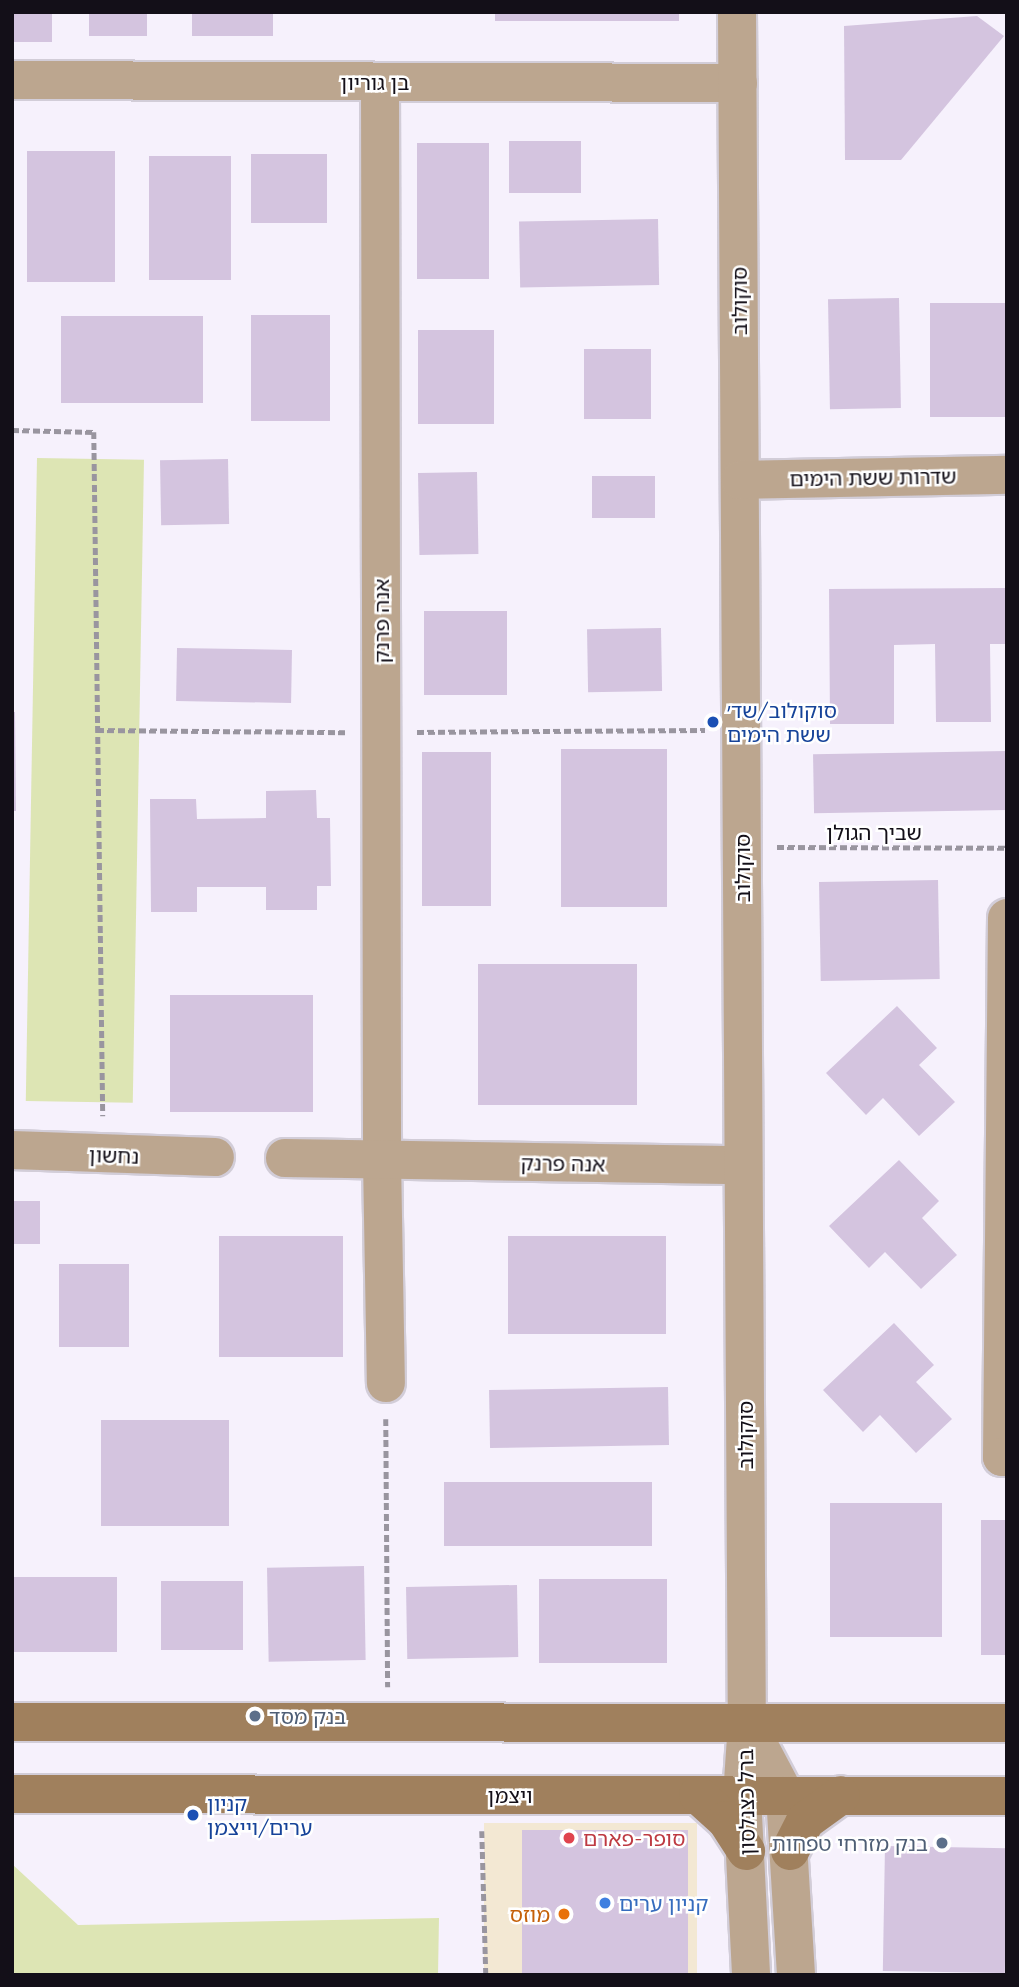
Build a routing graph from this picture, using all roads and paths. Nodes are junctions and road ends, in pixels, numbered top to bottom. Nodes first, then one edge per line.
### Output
1 (737, 12) edge
2 (12, 80) edge
3 (380, 82) junction
4 (738, 83) junction
5 (12, 430) edge
6 (1007, 475) edge
7 (740, 480) junction
8 (742, 847) junction
9 (1007, 848) edge
10 (1007, 918) edge
11 (12, 1150) edge
12 (104, 1155) junction
13 (215, 1157) dead end
14 (285, 1158) dead end
15 (382, 1160) junction
16 (743, 1165) junction
17 (386, 1383) joint
18 (1007, 1457) edge
19 (12, 1722) edge
20 (388, 1723) junction
21 (747, 1723) junction
22 (1007, 1723) edge
23 (12, 1794) edge
24 (481, 1795) junction
25 (698, 1795) junction
26 (785, 1795) junction
27 (742, 1796) junction
28 (841, 1796) junction
29 (1007, 1796) edge
30 (790, 1851) junction
31 (746, 1852) junction
32 (486, 1975) edge
33 (751, 1975) edge
34 (796, 1975) edge

1 - 4 street, סוקולוב
2 - 3 street, בן גוריון
3 - 4 street, בן גוריון
3 - 15 street, אנה פרנק
4 - 7 street, סוקולוב
5 - 12 path
6 - 7 street, שדרות ששת הימים
7 - 8 street, סוקולוב
8 - 9 path, שביך הגולן
8 - 16 street, סוקולוב
10 - 18 street
11 - 12 street, נחשון
12 - 13 street, נחשון
14 - 15 street, אנה פרנק
15 - 16 street, אנה פרנק
15 - 17 street, אנה פרנק
16 - 21 street, סוקולוב
17 - 20 path
19 - 20 main road
20 - 21 main road
21 - 22 main road
21 - 26 street, ברל כצנלסון
21 - 27 street, ברל כצנלסון
23 - 24 main road, ויצמן
24 - 25 main road, ויצמן
24 - 32 path
25 - 27 main road, ויצמן
25 - 31 main road
26 - 27 main road, ויצמן
26 - 28 main road, ויצמן
26 - 30 street, ברל כצנלסון
27 - 31 street, ברל כצנלסון
28 - 29 main road, ויצמן
28 - 30 main road
30 - 34 street, ברל כצנלסון
31 - 33 street, ברל כצנלסון

